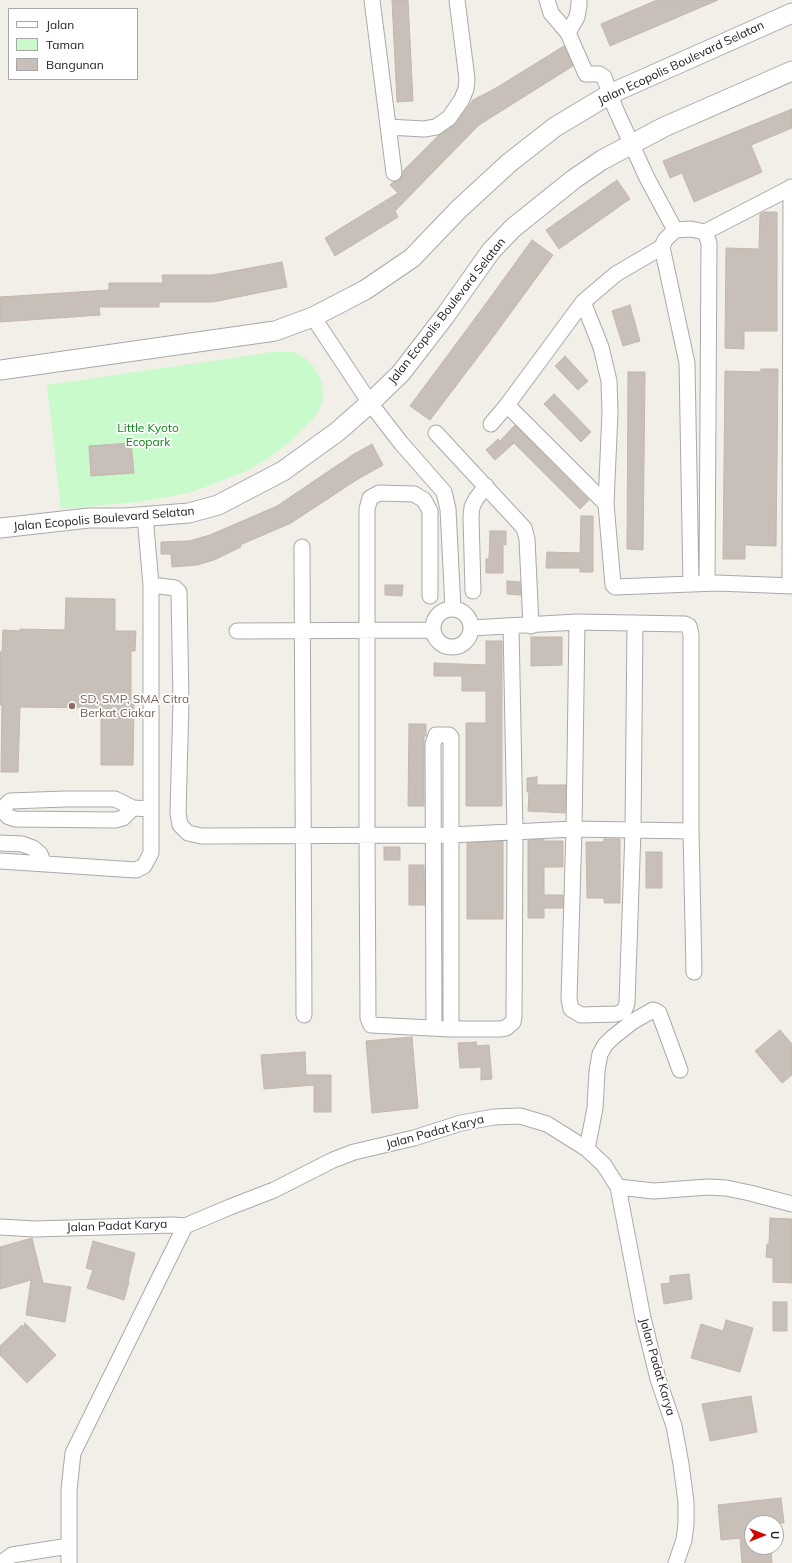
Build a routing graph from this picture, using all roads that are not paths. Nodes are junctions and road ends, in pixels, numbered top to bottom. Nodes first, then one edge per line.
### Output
1 (372, 0) edge
2 (457, 0) edge
3 (547, 0) edge
4 (579, 0) edge
5 (792, 13) edge
6 (568, 34) junction
7 (792, 71) edge
8 (613, 101) junction
9 (388, 128) junction
10 (628, 136) junction
11 (394, 173) dead end
12 (792, 187) edge
13 (675, 230) junction
14 (705, 232) junction
15 (662, 247) junction
16 (583, 302) junction
17 (313, 317) junction
18 (687, 363) junction
19 (708, 365) junction
20 (0, 370) edge
21 (370, 403) junction
22 (507, 405) junction
23 (491, 424) dead end
24 (436, 433) dead end
25 (486, 486) junction
26 (606, 504) junction
27 (145, 516) junction
28 (0, 528) edge
29 (302, 547) dead end
30 (708, 583) junction
31 (691, 584) junction
32 (151, 585) junction
33 (791, 586) edge
34 (473, 591) dead end
35 (430, 596) dead end
36 (453, 609) junction
37 (577, 622) junction
38 (635, 623) junction
39 (511, 626) junction
40 (531, 626) junction
41 (471, 628) junction
42 (367, 630) junction
43 (433, 630) junction
44 (237, 631) dead end
45 (302, 631) junction
46 (133, 808) junction
47 (151, 809) junction
48 (0, 810) edge
49 (574, 829) junction
50 (633, 830) junction
51 (515, 831) junction
52 (691, 831) junction
53 (367, 835) junction
54 (434, 835) junction
55 (450, 835) junction
56 (303, 836) junction
57 (0, 843) edge
58 (0, 861) edge
59 (44, 864) junction
60 (694, 972) dead end
61 (304, 1015) dead end
62 (434, 1028) junction
63 (451, 1029) junction
64 (680, 1070) dead end
65 (587, 1149) junction
66 (618, 1187) junction
67 (792, 1204) edge
68 (185, 1226) junction
69 (0, 1227) edge
70 (69, 1546) junction
71 (1, 1563) edge
72 (68, 1563) edge
73 (676, 1563) edge

1 - 9 street
2 - 9 street
3 - 6 street
4 - 6 street
5 - 8 street, Jalan Ecopolis Boulevard Selatan
6 - 8 street
7 - 10 street, Jalan Ecopolis Boulevard Selatan
8 - 10 street
8 - 17 street, Jalan Ecopolis Boulevard Selatan
9 - 11 street
10 - 13 street
10 - 21 street, Jalan Ecopolis Boulevard Selatan
12 - 14 street
12 - 33 street
13 - 14 street
13 - 15 street
14 - 19 street
15 - 16 street
15 - 18 street
16 - 22 street
16 - 26 street
17 - 20 street, Jalan Ecopolis Boulevard Selatan
17 - 21 street
18 - 19 street
18 - 31 street
19 - 30 street
21 - 27 street, Jalan Ecopolis Boulevard Selatan
21 - 36 street
22 - 23 street
22 - 26 street
24 - 25 street
25 - 34 street
25 - 40 street
26 - 31 street
27 - 28 street, Jalan Ecopolis Boulevard Selatan
27 - 32 street
29 - 45 street
30 - 31 street
30 - 33 street
32 - 47 street
32 - 56 street
35 - 42 street
36 - 41 street
36 - 43 street
37 - 38 street
37 - 40 street
37 - 49 street
38 - 50 street
38 - 52 street
39 - 40 street
39 - 41 street
39 - 51 street
41 - 43 street
42 - 43 street
42 - 45 street
42 - 53 street
44 - 45 street
45 - 56 street
46 - 47 street
46 - 48 street
46 - 48 street
47 - 59 street
49 - 50 street
49 - 50 street
49 - 51 street
50 - 52 street
51 - 55 street
51 - 63 street
52 - 60 street
53 - 54 street
53 - 56 street
53 - 62 street
54 - 55 street
54 - 55 street
54 - 62 street
55 - 63 street
56 - 61 street
57 - 59 street
58 - 59 street
62 - 63 street
64 - 65 street
65 - 66 street, Jalan Padat Karya
65 - 68 street, Jalan Padat Karya
66 - 67 street
66 - 73 street, Jalan Padat Karya
68 - 69 street, Jalan Padat Karya
68 - 70 street
70 - 71 street
70 - 72 street

